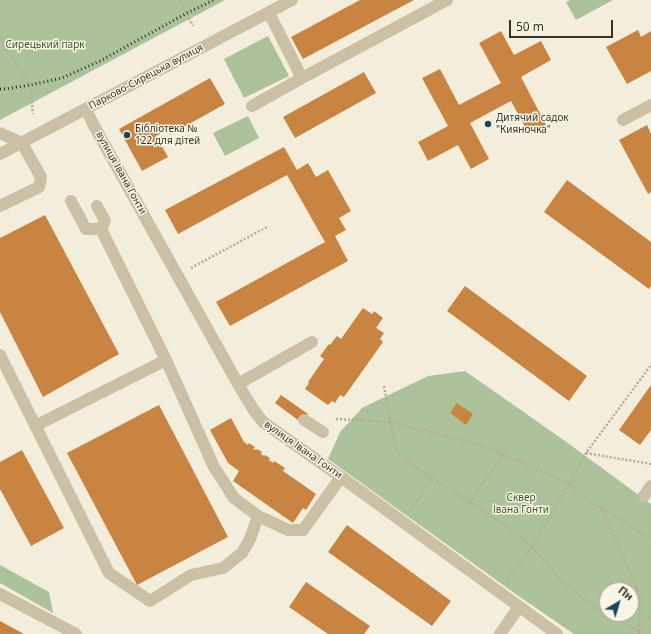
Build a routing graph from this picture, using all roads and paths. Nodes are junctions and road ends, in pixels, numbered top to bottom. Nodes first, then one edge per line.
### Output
1 (180, 0) edge
2 (292, 0) edge
3 (447, 0) edge
4 (269, 13) junction
5 (193, 26) dead end
6 (0, 39) edge
7 (302, 78) junction
8 (651, 105) edge
9 (252, 106) dead end
10 (86, 109) junction
11 (33, 114) dead end
12 (623, 120) dead end
13 (0, 133) edge
14 (22, 143) junction
15 (0, 154) edge
16 (71, 201) dead end
17 (0, 206) edge
18 (97, 206) dead end
19 (267, 227) dead end
20 (101, 229) junction
21 (191, 268) dead end
22 (312, 342) dead end
23 (0, 355) edge
24 (166, 360) junction
25 (651, 365) edge
26 (238, 384) junction
27 (384, 386) dead end
28 (336, 419) dead end
29 (304, 420) dead end
30 (391, 422) junction
31 (35, 426) junction
32 (323, 432) dead end
33 (586, 453) junction
34 (502, 455) junction
35 (651, 464) edge
36 (341, 477) junction
37 (432, 478) junction
38 (569, 483) junction
39 (470, 502) junction
40 (602, 508) junction
41 (410, 511) dead end
42 (258, 516) junction
43 (651, 539) edge
44 (532, 547) junction
45 (507, 580) dead end
46 (0, 594) edge
47 (519, 607) junction
48 (599, 610) edge
49 (651, 616) edge
50 (623, 622) edge
51 (640, 633) edge
52 (76, 634) edge
53 (500, 634) edge
54 (557, 634) edge

1 - 5 path
2 - 4 street, Парково-Сирецька вулиця
3 - 7 street
4 - 7 street
4 - 10 street, Парково-Сирецька вулиця
6 - 11 path
7 - 9 street
8 - 12 street
10 - 14 street, Парково-Сирецька вулиця
10 - 26 street, вулиця Івана Гонти
13 - 14 street
14 - 15 street, Парково-Сирецька вулиця
14 - 17 street
16 - 20 street
18 - 20 street
19 - 21 path
20 - 24 street
22 - 26 street
23 - 31 street
24 - 31 street
24 - 42 street
25 - 33 path
26 - 36 street, вулиця Івана Гонти
27 - 30 path
28 - 30 path
29 - 32 street
30 - 34 path
30 - 37 path
31 - 42 street
33 - 35 path
33 - 38 path
34 - 38 path
34 - 39 path
36 - 42 street
36 - 47 street, вулиця Івана Гонти
37 - 39 path
37 - 41 path
38 - 40 path
38 - 44 path
39 - 44 path
40 - 43 path
40 - 51 path
44 - 45 path
44 - 48 path
46 - 52 street
47 - 53 street
47 - 54 street, вулиця Івана Гонти
49 - 51 path
50 - 51 path

